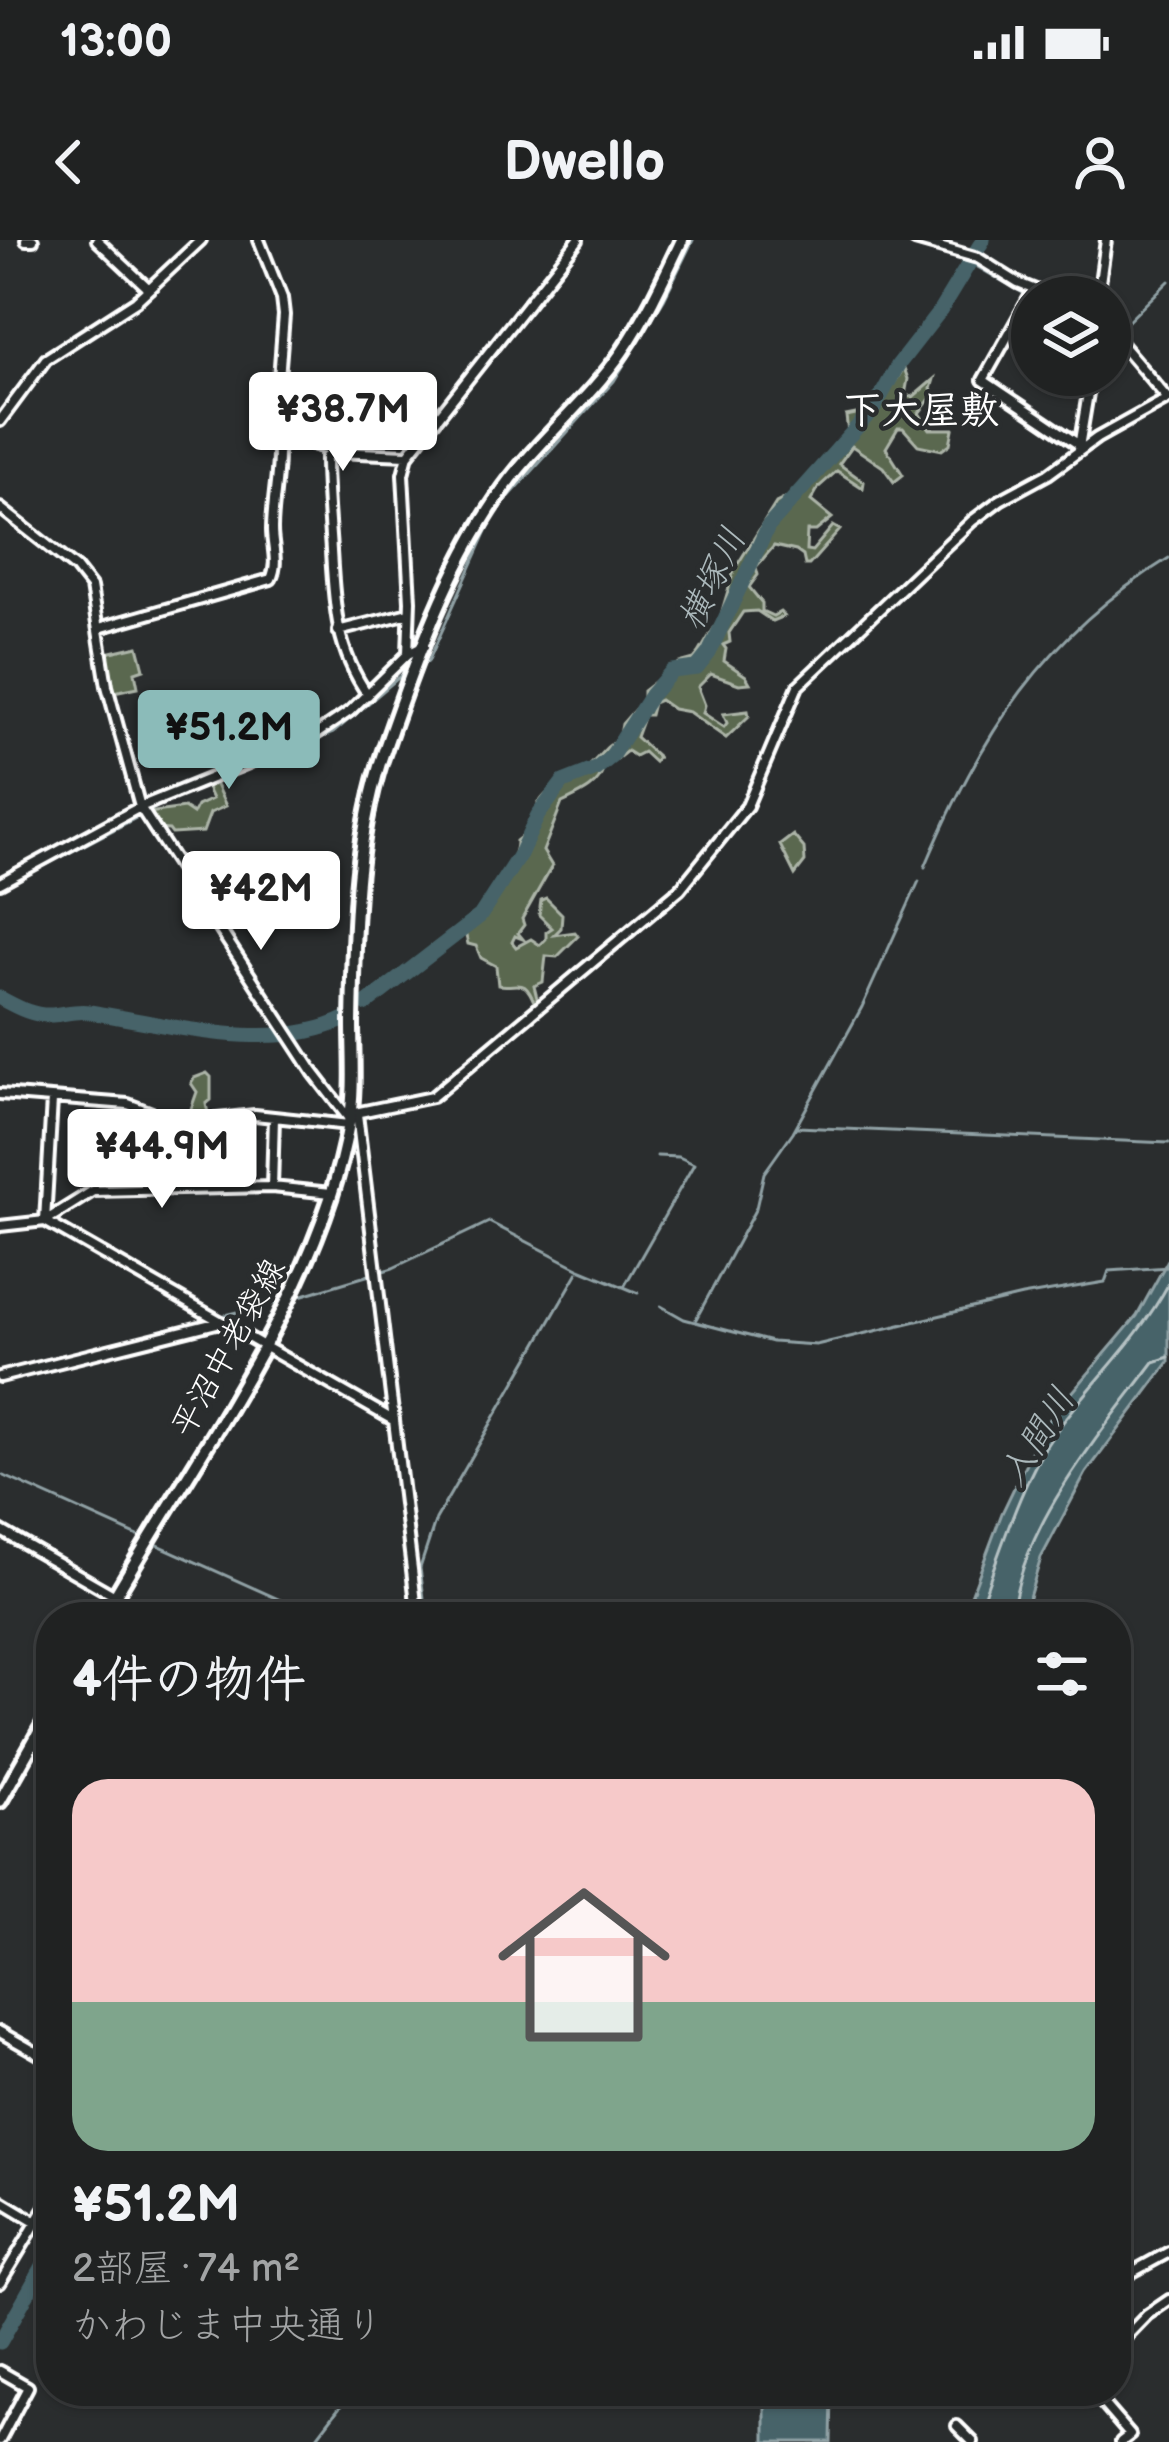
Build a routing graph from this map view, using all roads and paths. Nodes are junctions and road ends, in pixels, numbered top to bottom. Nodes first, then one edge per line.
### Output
1 (97, 240) edge
2 (201, 240) edge
3 (259, 240) edge
4 (578, 240) edge
5 (682, 240) edge
6 (915, 240) edge
7 (1106, 240) edge
8 (1101, 276) edge
9 (1011, 277) edge
10 (149, 290) junction
11 (1011, 330) edge
12 (1131, 355) edge
13 (1087, 396) edge
14 (1169, 398) edge
15 (0, 421) edge
16 (278, 443) junction
17 (1079, 446) junction
18 (336, 452) junction
19 (408, 454) junction
20 (0, 508) edge
21 (410, 614) junction
22 (99, 628) junction
23 (338, 632) junction
24 (424, 646) junction
25 (408, 654) junction
26 (368, 695) junction
27 (140, 807) junction
28 (0, 883) edge
29 (0, 1094) edge
30 (52, 1100) junction
31 (274, 1117) junction
32 (351, 1118) junction
33 (272, 1187) junction
34 (333, 1193) junction
35 (45, 1221) junction
36 (0, 1226) edge
37 (221, 1322) junction
38 (262, 1346) junction
39 (0, 1377) edge
40 (393, 1420) junction
41 (0, 1530) edge
42 (115, 1596) junction
43 (112, 1602) edge
44 (416, 1602) edge
45 (36, 1737) edge
46 (0, 1801) edge
47 (0, 2032) edge
48 (36, 2052) edge
49 (0, 2200) edge
50 (35, 2221) joint
51 (1169, 2252) edge
52 (1131, 2273) edge
53 (0, 2283) edge
54 (1169, 2300) edge
55 (1131, 2332) edge
56 (6, 2374) edge
57 (0, 2389) edge
58 (1105, 2406) edge
59 (957, 2426) dead end
60 (0, 2440) edge
61 (973, 2442) edge
62 (1121, 2442) edge

1 - 10 street
2 - 10 street
3 - 16 street
4 - 19 street
5 - 24 main road, 平沼中老袋線
6 - 9 street
7 - 8 street
10 - 15 street
11 - 17 street
12 - 14 street
13 - 17 street
14 - 17 street
16 - 18 street
16 - 22 street
17 - 32 street
18 - 19 street
18 - 23 street
19 - 21 street
20 - 22 street
21 - 23 street
21 - 25 street
22 - 27 street
23 - 26 street
24 - 25 street
24 - 32 main road, 平沼中老袋線
25 - 26 street
26 - 27 street
27 - 28 street
27 - 32 street
29 - 30 street
30 - 31 street
30 - 35 street
31 - 32 street
31 - 33 street
32 - 34 main road, 平沼中老袋線
32 - 40 street
33 - 34 street
33 - 35 street
34 - 38 main road, 平沼中老袋線
35 - 36 street
35 - 37 street
37 - 38 street
37 - 39 street
38 - 40 street
38 - 42 main road, 平沼中老袋線
40 - 44 street
41 - 42 street
42 - 43 main road, 平沼中老袋線
45 - 46 main road
47 - 48 street
49 - 50 street
50 - 53 street
51 - 52 street
54 - 55 street
56 - 57 street
56 - 60 street
58 - 62 street
59 - 61 street

